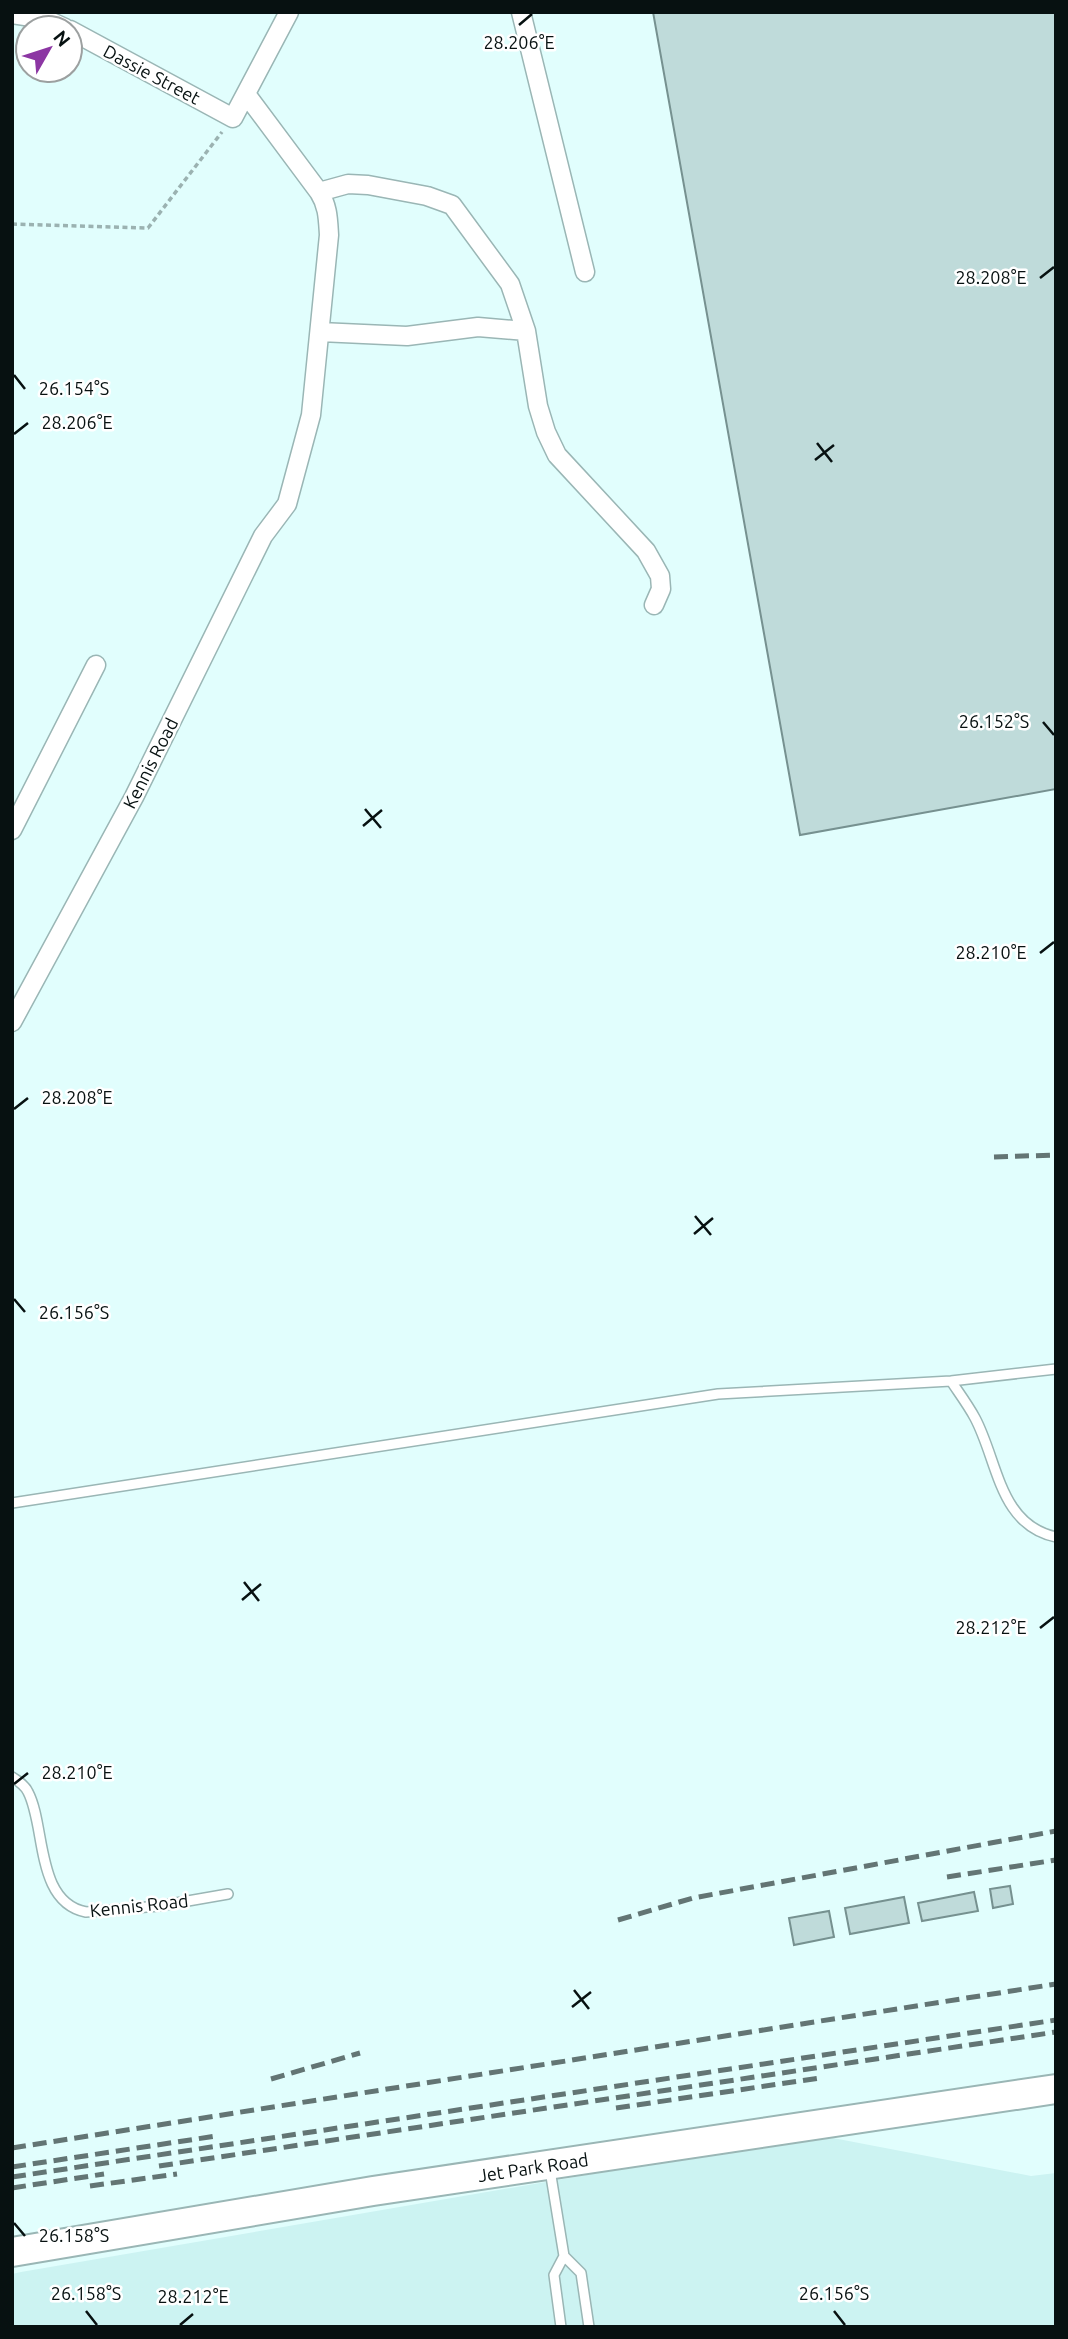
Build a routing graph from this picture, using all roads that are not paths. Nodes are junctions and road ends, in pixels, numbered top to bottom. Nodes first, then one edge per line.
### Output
1 (289, 12) edge
2 (521, 12) edge
3 (84, 38) edge
4 (246, 94) junction
5 (319, 192) junction
6 (586, 272) dead end
7 (526, 331) junction
8 (320, 332) junction
9 (654, 605) dead end
10 (96, 664) dead end
11 (12, 830) edge
12 (12, 1023) edge
13 (1056, 1369) edge
14 (951, 1381) junction
15 (12, 1503) edge
16 (1056, 1537) edge
17 (12, 1777) edge
18 (228, 1894) dead end
19 (1056, 2079) edge
20 (1056, 2089) edge
21 (548, 2160) junction
22 (12, 2236) edge
23 (12, 2252) edge
24 (564, 2256) junction
25 (561, 2327) edge
26 (589, 2327) edge

1 - 4 street
2 - 6 street
3 - 4 street, Dassie Street
4 - 5 street
5 - 7 street
5 - 8 street
7 - 8 street
7 - 9 street
8 - 12 street, Kennis Road
10 - 11 street
13 - 14 lane
14 - 15 lane
14 - 16 lane
17 - 18 lane, Kennis Road
19 - 21 main road, Jet Park Road
20 - 21 main road, Jet Park Road
21 - 22 main road, Jet Park Road
21 - 23 main road, Jet Park Road
21 - 24 lane
24 - 25 lane
24 - 26 lane

